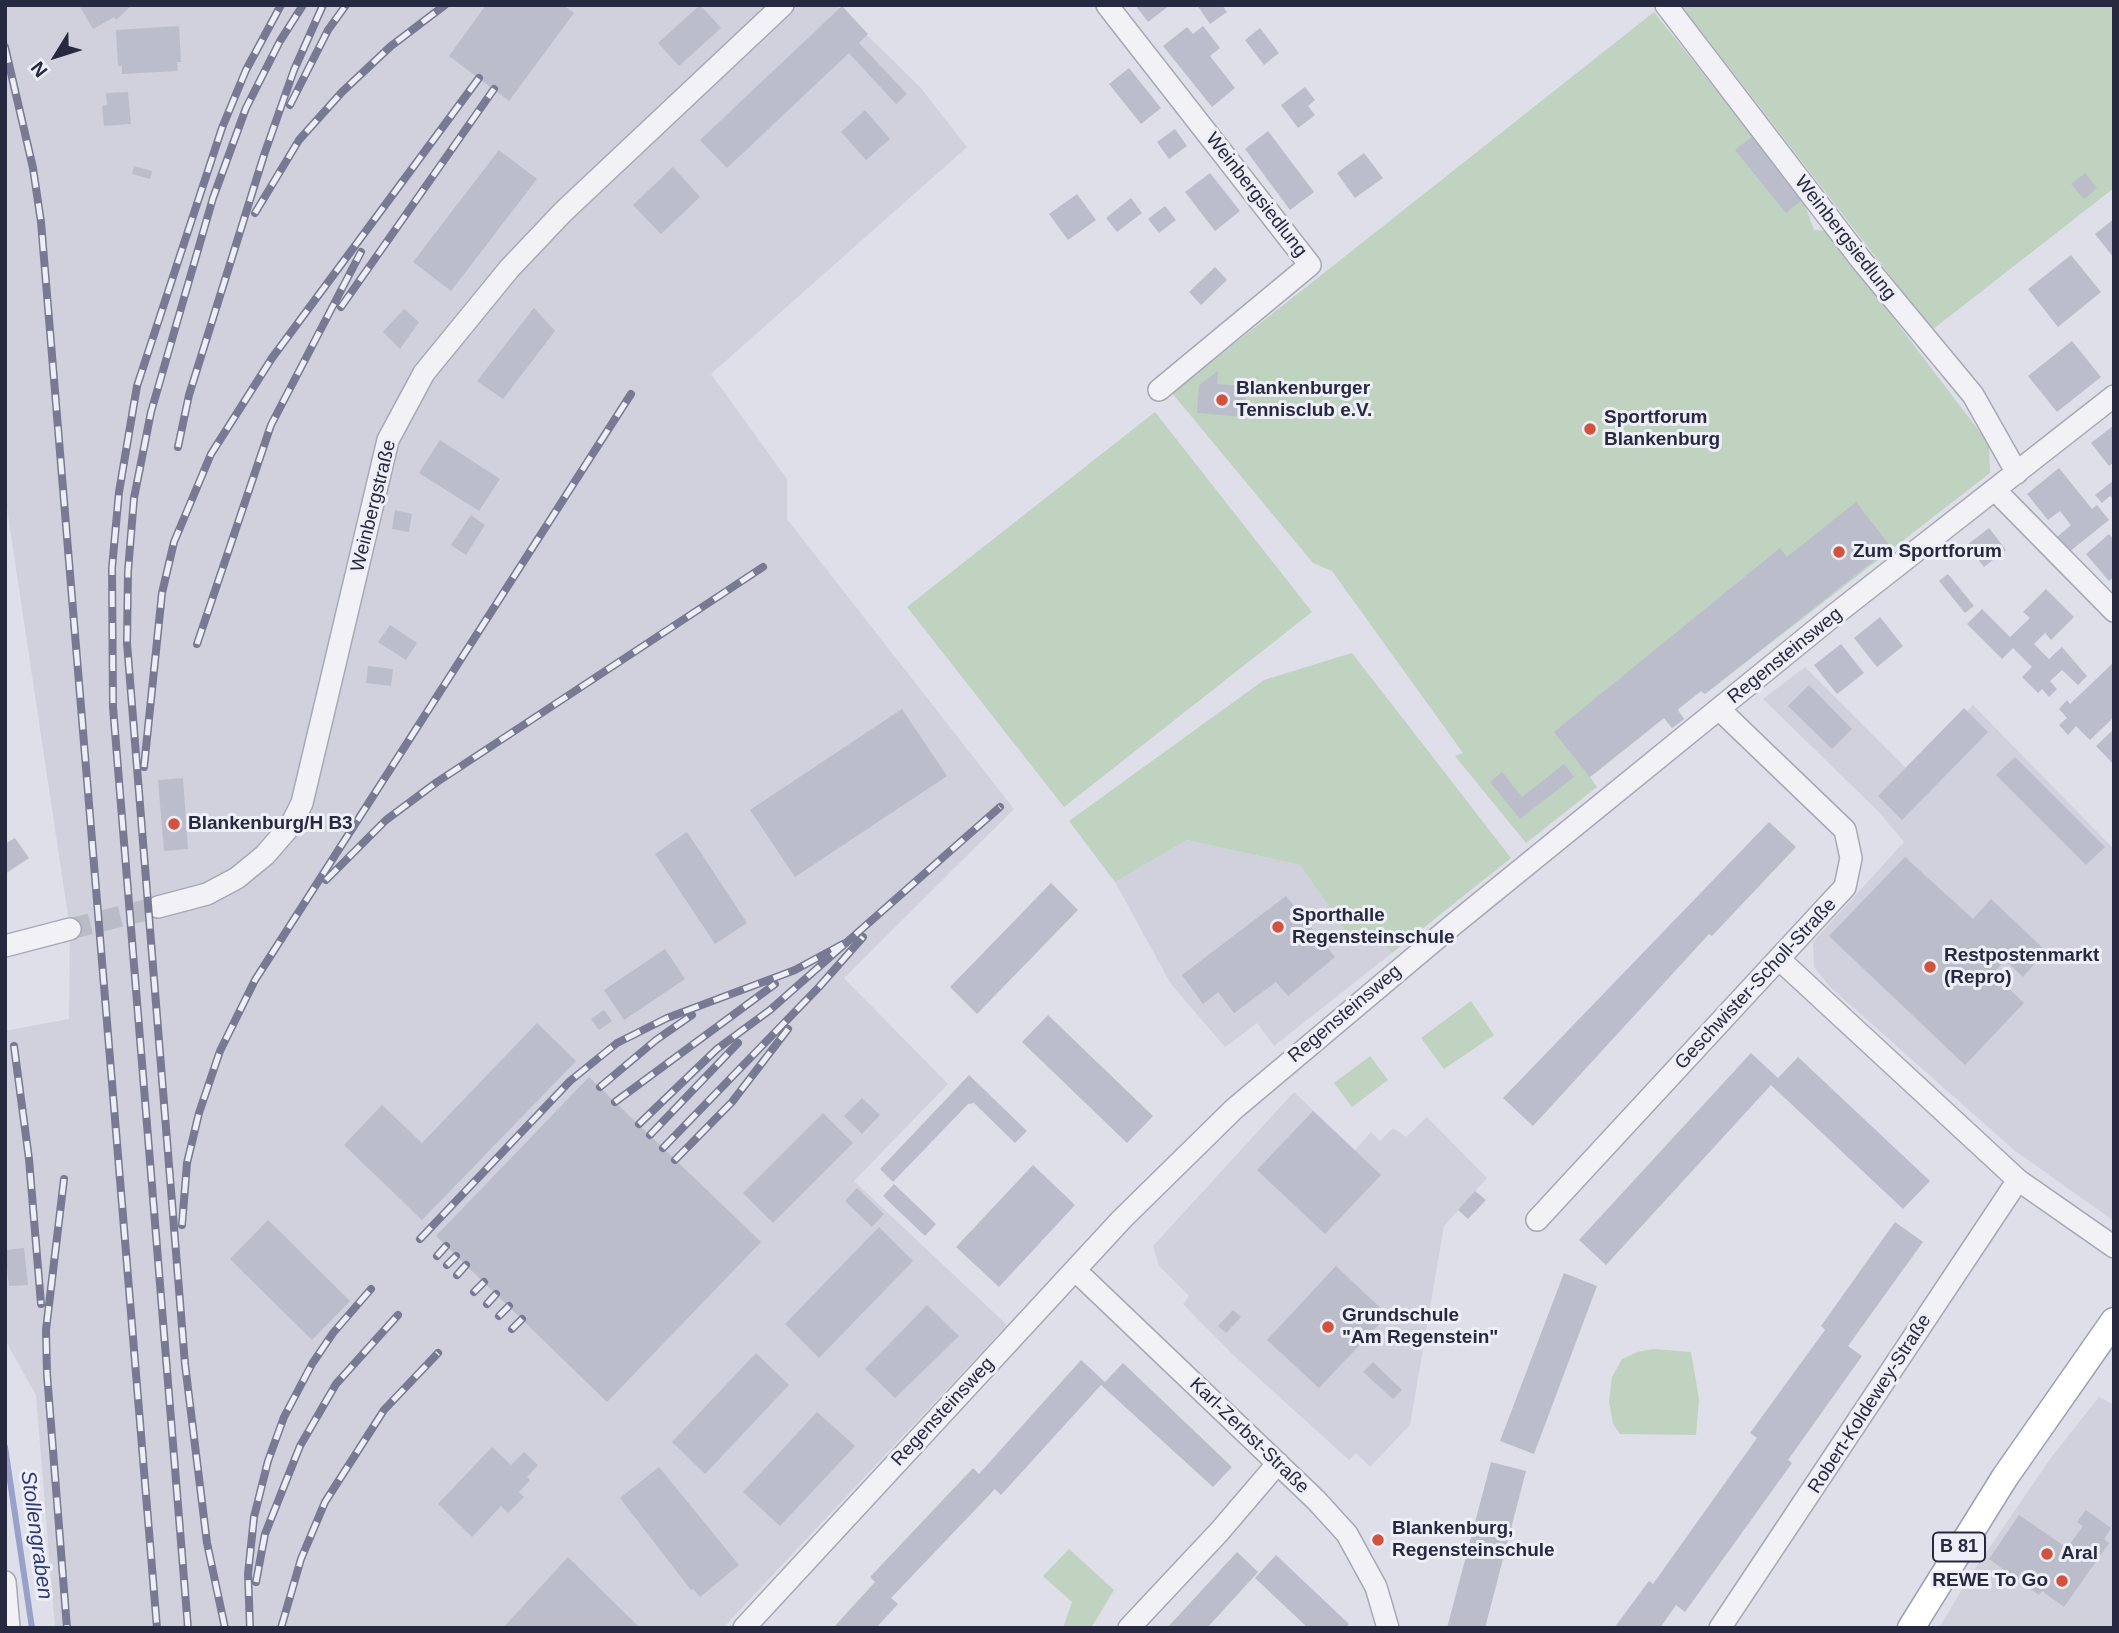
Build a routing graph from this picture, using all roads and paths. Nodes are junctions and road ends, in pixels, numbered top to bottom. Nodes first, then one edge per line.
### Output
1 (783, 5) edge
2 (1107, 5) edge
3 (1666, 5) edge
4 (1159, 390) dead end
5 (2114, 396) edge
6 (2017, 473) junction
7 (1995, 491) junction
8 (2111, 604) edge
9 (1719, 709) junction
10 (158, 907) tunnel mouth
11 (70, 929) tunnel mouth
12 (5, 946) edge
13 (1779, 959) junction
14 (2018, 1180) junction
15 (1537, 1220) dead end
16 (2114, 1247) edge
17 (1075, 1270) junction
18 (2114, 1321) edge
19 (1278, 1463) junction
20 (5, 1582) edge
21 (9, 1628) edge
22 (744, 1628) edge
23 (1129, 1628) edge
24 (1388, 1628) edge
25 (1720, 1628) edge
26 (1911, 1628) edge

1 - 10 street, Weinbergstraße
2 - 4 street, Weinbergsiedlung
3 - 6 street, Weinbergsiedlung
5 - 6 street, Regensteinsweg
6 - 7 street, Regensteinsweg
7 - 8 street
7 - 9 street, Regensteinsweg
9 - 13 street, Geschwister-Scholl-Straße
9 - 17 street, Regensteinsweg
11 - 12 street
13 - 14 street
13 - 15 street, Geschwister-Scholl-Straße
14 - 16 street
14 - 25 street, Robert-Koldewey-Straße
17 - 19 street, Karl-Zerbst-Straße
17 - 22 street, Regensteinsweg
18 - 26 main road, B 81
19 - 23 street
19 - 24 street, Karl-Zerbst-Straße
20 - 21 street

